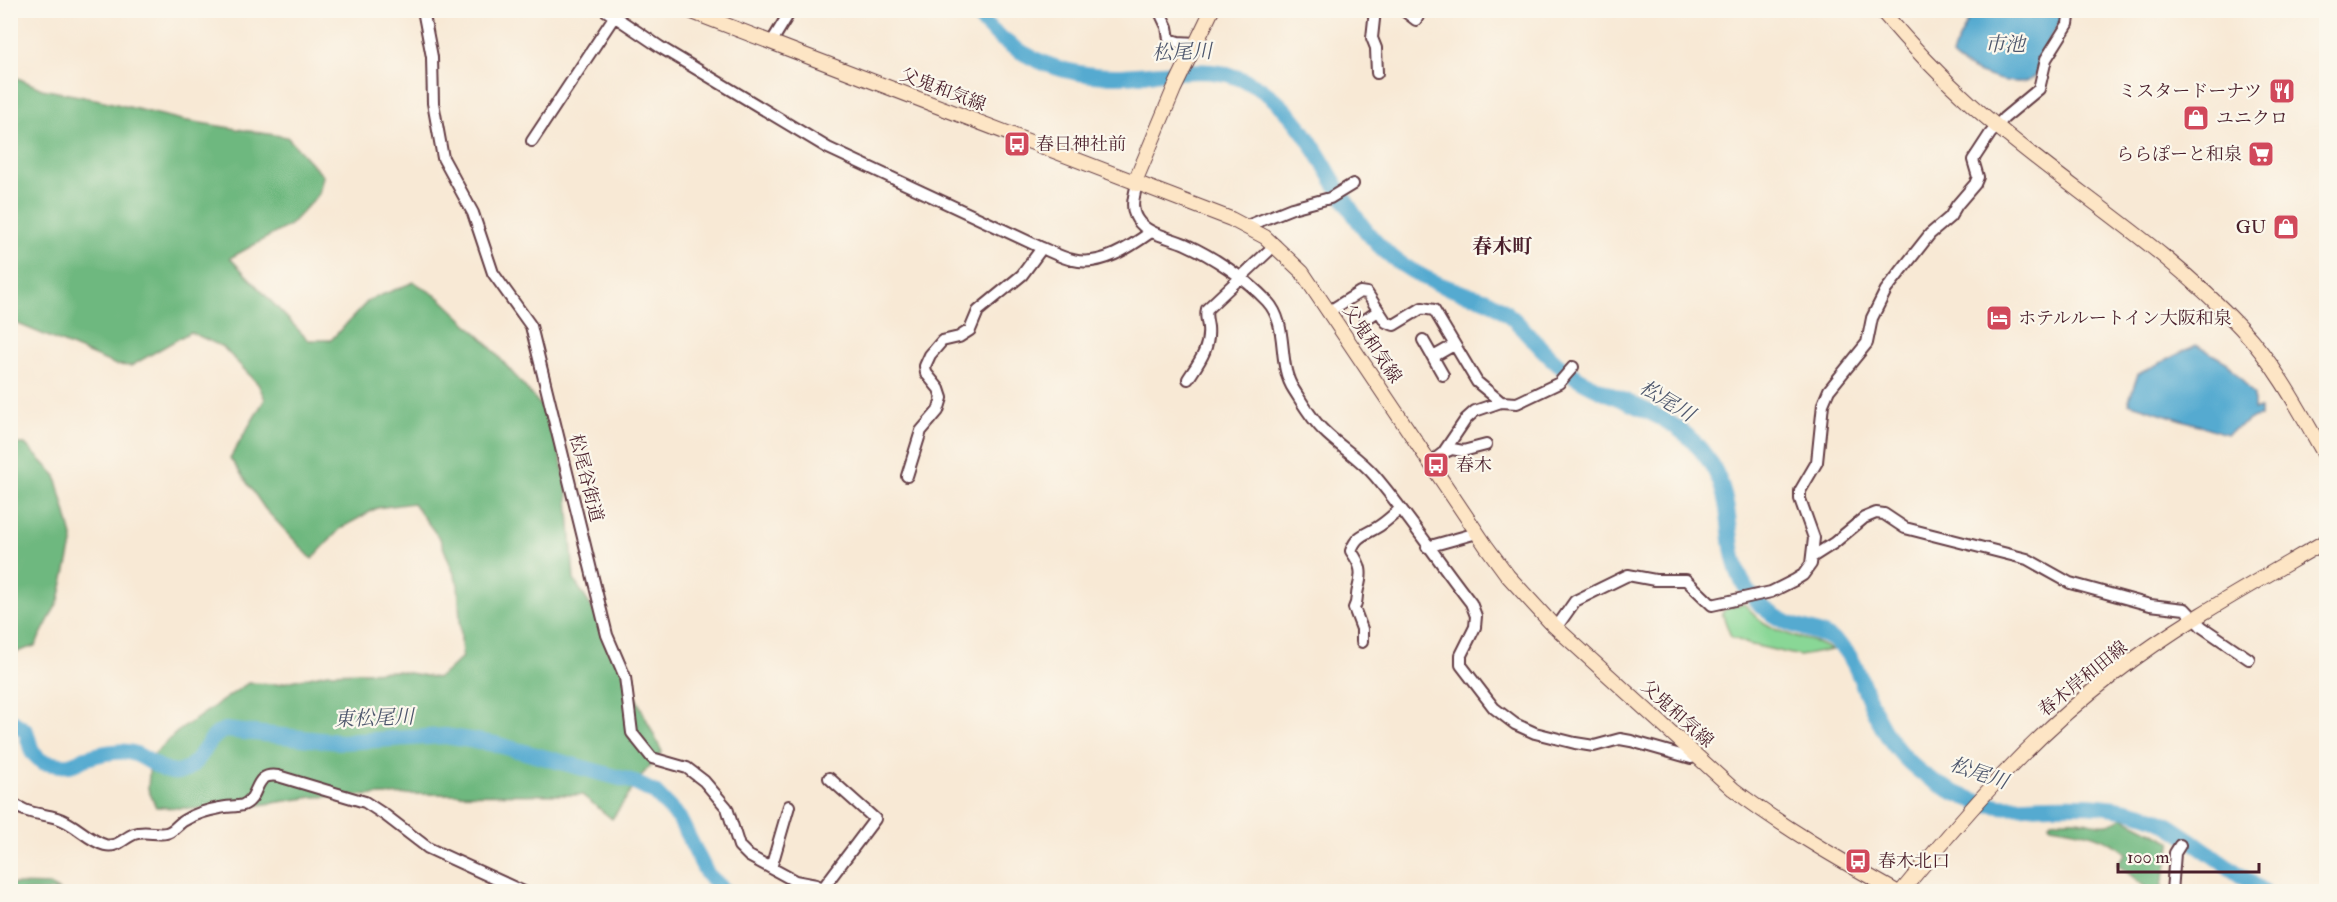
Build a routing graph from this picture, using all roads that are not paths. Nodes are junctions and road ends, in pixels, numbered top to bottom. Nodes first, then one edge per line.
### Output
1 (423, 10) edge
2 (687, 10) edge
3 (791, 10) edge
4 (1159, 10) edge
5 (1212, 10) edge
6 (1375, 10) edge
7 (1403, 10) edge
8 (1422, 10) edge
9 (1881, 10) edge
10 (2070, 10) edge
11 (610, 14) edge
12 (771, 43) junction
13 (1194, 47) junction
14 (1377, 74) dead end
15 (1997, 126) junction
16 (532, 141) dead end
17 (1137, 184) junction
18 (1351, 185) dead end
19 (1247, 226) junction
20 (1151, 232) junction
21 (1275, 245) junction
22 (1042, 248) junction
23 (1240, 276) junction
24 (1378, 311) junction
25 (1328, 312) junction
26 (1365, 320) dead end
27 (1423, 340) dead end
28 (1454, 345) junction
29 (1433, 357) junction
30 (1573, 367) dead end
31 (1443, 375) dead end
32 (1188, 379) dead end
33 (1501, 402) junction
34 (1486, 446) dead end
35 (1443, 453) junction
36 (2326, 457) edge
37 (1430, 463) junction
38 (907, 476) dead end
39 (1400, 509) junction
40 (1477, 533) junction
41 (2326, 541) edge
42 (1427, 547) junction
43 (1812, 556) junction
44 (2194, 618) junction
45 (1556, 628) junction
46 (1362, 642) dead end
47 (2249, 659) dead end
48 (1697, 756) junction
49 (829, 778) dead end
50 (10, 801) edge
51 (789, 806) dead end
52 (2180, 845) dead end
53 (771, 868) junction
54 (793, 886) edge
55 (827, 890) edge
56 (524, 891) edge
57 (1899, 891) edge
58 (2172, 891) edge

1 - 53 street, 松尾谷街道
2 - 12 main road, 父鬼和気線
3 - 12 street
4 - 13 street
5 - 13 main road
6 - 14 street
7 - 8 street
9 - 15 main road
10 - 15 street
11 - 16 street
11 - 22 street
12 - 17 main road, 父鬼和気線
13 - 17 main road
15 - 36 main road
15 - 43 street
17 - 19 main road, 父鬼和気線
17 - 20 street
18 - 19 street
19 - 21 main road, 父鬼和気線
20 - 22 street
20 - 23 street
21 - 23 street
21 - 25 main road, 父鬼和気線
22 - 38 street
23 - 32 street
23 - 39 street
24 - 25 street
24 - 26 street
24 - 28 street
25 - 37 main road, 父鬼和気線
27 - 29 street
28 - 29 street
28 - 33 street
29 - 31 street
30 - 33 street
33 - 35 street
34 - 35 street
35 - 37 street
37 - 40 main road, 父鬼和気線
39 - 42 street
39 - 46 street
40 - 42 street
40 - 45 main road, 父鬼和気線
41 - 44 main road, 春木岸和田線
42 - 48 street
43 - 44 street
43 - 45 street
44 - 47 street
44 - 57 main road, 春木岸和田線
45 - 48 main road, 父鬼和気線
48 - 57 main road, 父鬼和気線
49 - 55 street
50 - 56 street
51 - 53 street
52 - 58 street
53 - 54 street, 松尾谷街道
54 - 55 street, 松尾谷街道

